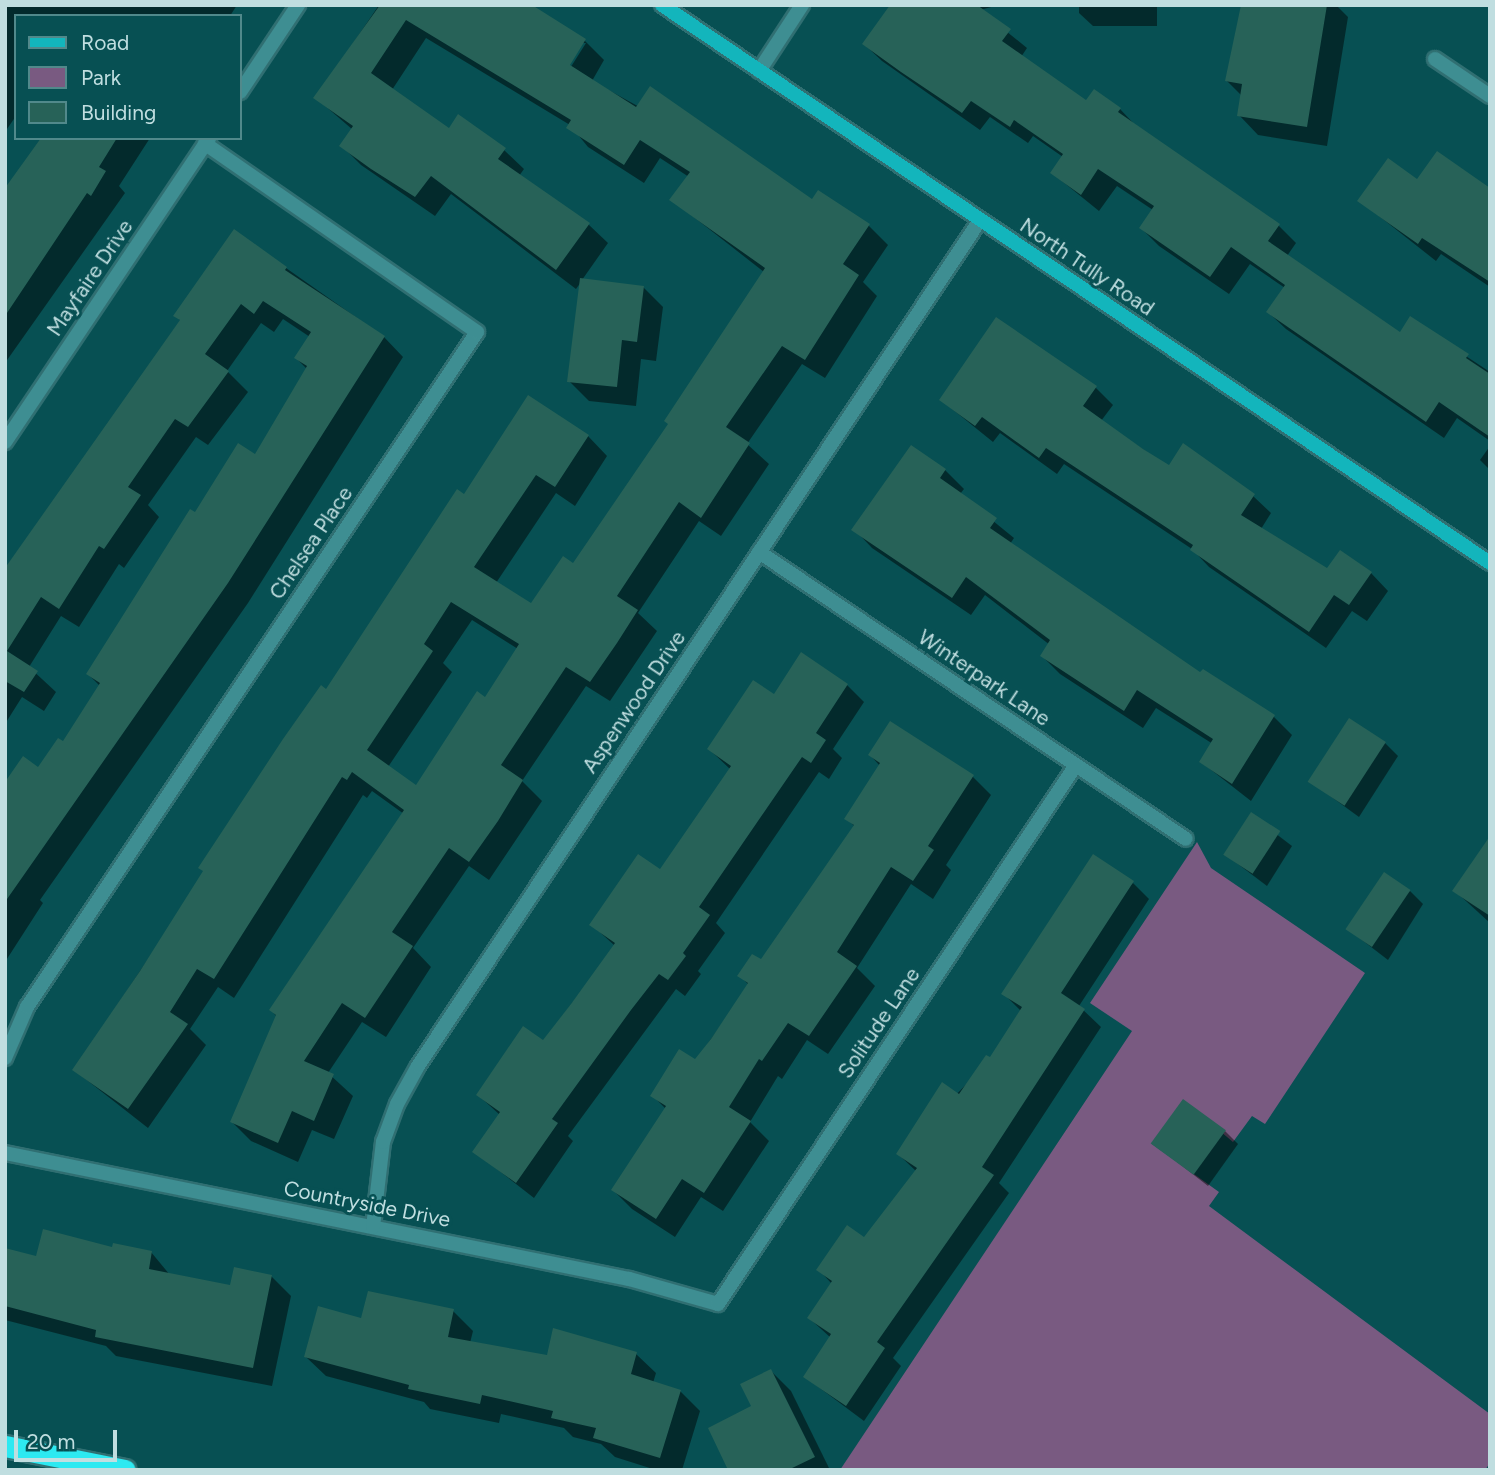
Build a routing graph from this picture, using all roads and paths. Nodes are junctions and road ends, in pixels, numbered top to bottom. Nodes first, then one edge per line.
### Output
1 (298, 5) edge
2 (662, 5) edge
3 (802, 5) edge
4 (1435, 59) dead end
5 (759, 71) junction
6 (242, 89) edge
7 (1490, 96) edge
8 (207, 141) edge
9 (980, 220) junction
10 (5, 442) edge
11 (759, 552) junction
12 (1490, 563) edge
13 (1076, 765) junction
14 (1186, 839) dead end
15 (5, 1058) edge
16 (5, 1153) edge
17 (373, 1227) junction
18 (718, 1304) joint
19 (5, 1446) edge
20 (125, 1470) edge

1 - 6 street
2 - 5 street, North Tully Road
3 - 5 street
4 - 7 street
5 - 9 street, North Tully Road
8 - 10 street, Mayfaire Drive
8 - 15 street, Chelsea Place
9 - 11 street, Aspenwood Drive
9 - 12 street, North Tully Road
11 - 13 street, Winterpark Lane
11 - 17 street, Aspenwood Drive
13 - 14 street, Winterpark Lane
13 - 18 street, Solitude Lane
16 - 17 street, Countryside Drive
17 - 18 street, Countryside Drive
19 - 20 highway

